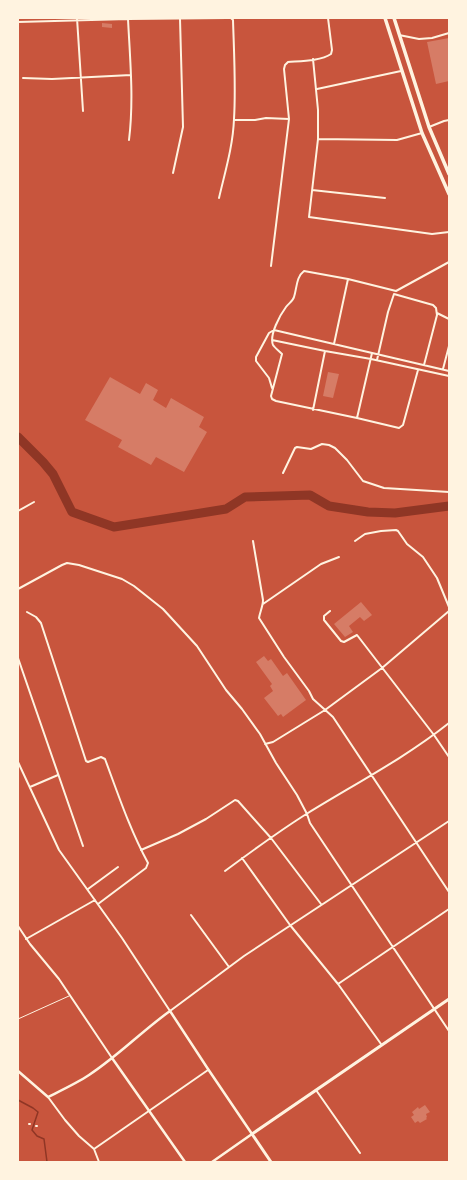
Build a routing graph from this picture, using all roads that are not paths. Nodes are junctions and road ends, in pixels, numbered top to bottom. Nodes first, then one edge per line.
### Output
1 (77, 18) edge
2 (180, 18) edge
3 (227, 18) edge
4 (231, 18) edge
5 (328, 18) edge
6 (385, 18) edge
7 (394, 18) edge
8 (128, 19) edge
9 (77, 21) junction
10 (18, 22) edge
11 (449, 33) edge
12 (399, 35) junction
13 (313, 59) junction
14 (401, 70) junction
15 (131, 75) junction
16 (23, 78) dead end
17 (81, 78) junction
18 (316, 89) junction
19 (82, 111) dead end
20 (289, 119) junction
21 (234, 120) junction
22 (449, 120) edge
23 (430, 127) junction
24 (422, 133) junction
25 (318, 139) junction
26 (129, 140) dead end
27 (173, 172) dead end
28 (449, 174) edge
29 (312, 190) junction
30 (449, 194) edge
31 (219, 198) dead end
32 (385, 198) dead end
33 (449, 232) edge
34 (449, 262) edge
35 (271, 266) dead end
36 (348, 279) junction
37 (395, 293) junction
38 (437, 313) junction
39 (449, 319) edge
40 (274, 330) junction
41 (272, 340) junction
42 (334, 344) junction
43 (449, 346) edge
44 (325, 351) junction
45 (372, 353) junction
46 (378, 354) junction
47 (371, 359) junction
48 (377, 360) junction
49 (424, 365) junction
50 (418, 370) junction
51 (443, 370) junction
52 (449, 371) edge
53 (449, 376) edge
54 (272, 389) junction
55 (313, 410) junction
56 (357, 418) junction
57 (283, 473) dead end
58 (449, 492) edge
59 (34, 502) dead end
60 (18, 511) edge
61 (253, 541) dead end
62 (355, 541) dead end
63 (339, 557) dead end
64 (18, 589) edge
65 (263, 604) junction
66 (449, 607) edge
67 (330, 610) dead end
68 (449, 611) edge
69 (27, 612) dead end
70 (18, 658) edge
71 (382, 668) junction
72 (324, 710) junction
73 (449, 723) edge
74 (434, 735) junction
75 (265, 744) junction
76 (449, 757) edge
77 (18, 762) edge
78 (58, 775) junction
79 (371, 776) junction
80 (30, 787) junction
81 (307, 814) junction
82 (449, 821) edge
83 (271, 838) junction
84 (416, 843) junction
85 (83, 846) dead end
86 (141, 850) junction
87 (242, 858) junction
88 (118, 867) dead end
89 (225, 871) dead end
90 (351, 885) junction
91 (88, 889) junction
92 (449, 892) edge
93 (95, 900) junction
94 (98, 904) junction
95 (321, 904) junction
96 (449, 909) edge
97 (191, 915) dead end
98 (290, 925) junction
99 (18, 926) edge
100 (26, 939) junction
101 (393, 947) junction
102 (229, 967) junction
103 (338, 984) junction
104 (69, 996) junction
105 (449, 998) edge
106 (434, 1009) junction
107 (170, 1011) junction
108 (18, 1019) edge
109 (449, 1031) edge
110 (381, 1044) junction
111 (112, 1058) junction
112 (208, 1070) junction
113 (18, 1071) edge
114 (316, 1090) junction
115 (48, 1097) junction
116 (149, 1110) junction
117 (252, 1134) junction
118 (94, 1149) junction
119 (360, 1153) dead end
120 (99, 1162) edge
121 (185, 1162) edge
122 (212, 1162) edge
123 (271, 1162) edge

1 - 9 street
2 - 3 street
2 - 8 street
2 - 27 street
4 - 21 street
5 - 13 street
6 - 14 main road
7 - 12 main road
8 - 9 street
8 - 15 street
9 - 10 street
9 - 17 street
11 - 12 street
12 - 23 main road
13 - 18 street
13 - 20 street
14 - 18 street
14 - 24 main road
15 - 17 street
15 - 26 street
16 - 17 street
17 - 19 street
18 - 25 street
20 - 21 street
20 - 35 street
21 - 31 street
22 - 23 street
23 - 28 main road
24 - 25 street
24 - 30 main road
25 - 29 street
29 - 32 street
29 - 33 street
34 - 37 street
36 - 37 street
36 - 40 street
36 - 42 street
37 - 38 street
37 - 46 street
38 - 39 street
38 - 49 street
40 - 41 street
40 - 42 street
40 - 54 street
41 - 44 street
41 - 54 street
42 - 45 street
43 - 51 street
44 - 47 street
44 - 55 street
45 - 46 street
45 - 47 street
46 - 48 street
46 - 49 street
47 - 48 street
47 - 56 street
48 - 50 street
49 - 51 street
50 - 53 street
50 - 56 street
51 - 52 street
54 - 55 street
55 - 56 street
57 - 58 street
59 - 60 street
61 - 65 street
62 - 66 street
63 - 65 street
64 - 75 street
65 - 72 street
67 - 71 street
68 - 71 street
69 - 86 street
70 - 78 street
71 - 72 street
71 - 74 street
72 - 75 street
72 - 79 street
73 - 74 street
74 - 76 street
74 - 79 street
75 - 81 street
77 - 80 street
78 - 80 street
78 - 85 street
79 - 81 street
79 - 84 street
80 - 91 street
81 - 83 street
81 - 90 street
82 - 84 street
83 - 86 street
83 - 87 street
83 - 95 street
84 - 90 street
84 - 92 street
86 - 94 street
87 - 89 street
87 - 98 street
88 - 91 street
90 - 95 street
90 - 101 street
91 - 93 street
93 - 94 street
93 - 100 street
94 - 107 street
95 - 98 street
96 - 101 street
97 - 102 street
98 - 102 street
98 - 103 street
99 - 100 street
100 - 104 street
101 - 103 street
101 - 106 street
102 - 107 street
103 - 110 street
104 - 108 lane
104 - 111 street
105 - 106 main road
106 - 109 street
106 - 110 main road
107 - 111 street
107 - 112 street
110 - 114 main road
111 - 115 street
111 - 116 street
112 - 116 street
112 - 117 street
113 - 115 street
114 - 117 main road
114 - 119 street
115 - 118 street
116 - 118 street
116 - 121 street
117 - 122 street
117 - 123 main road
118 - 120 street

